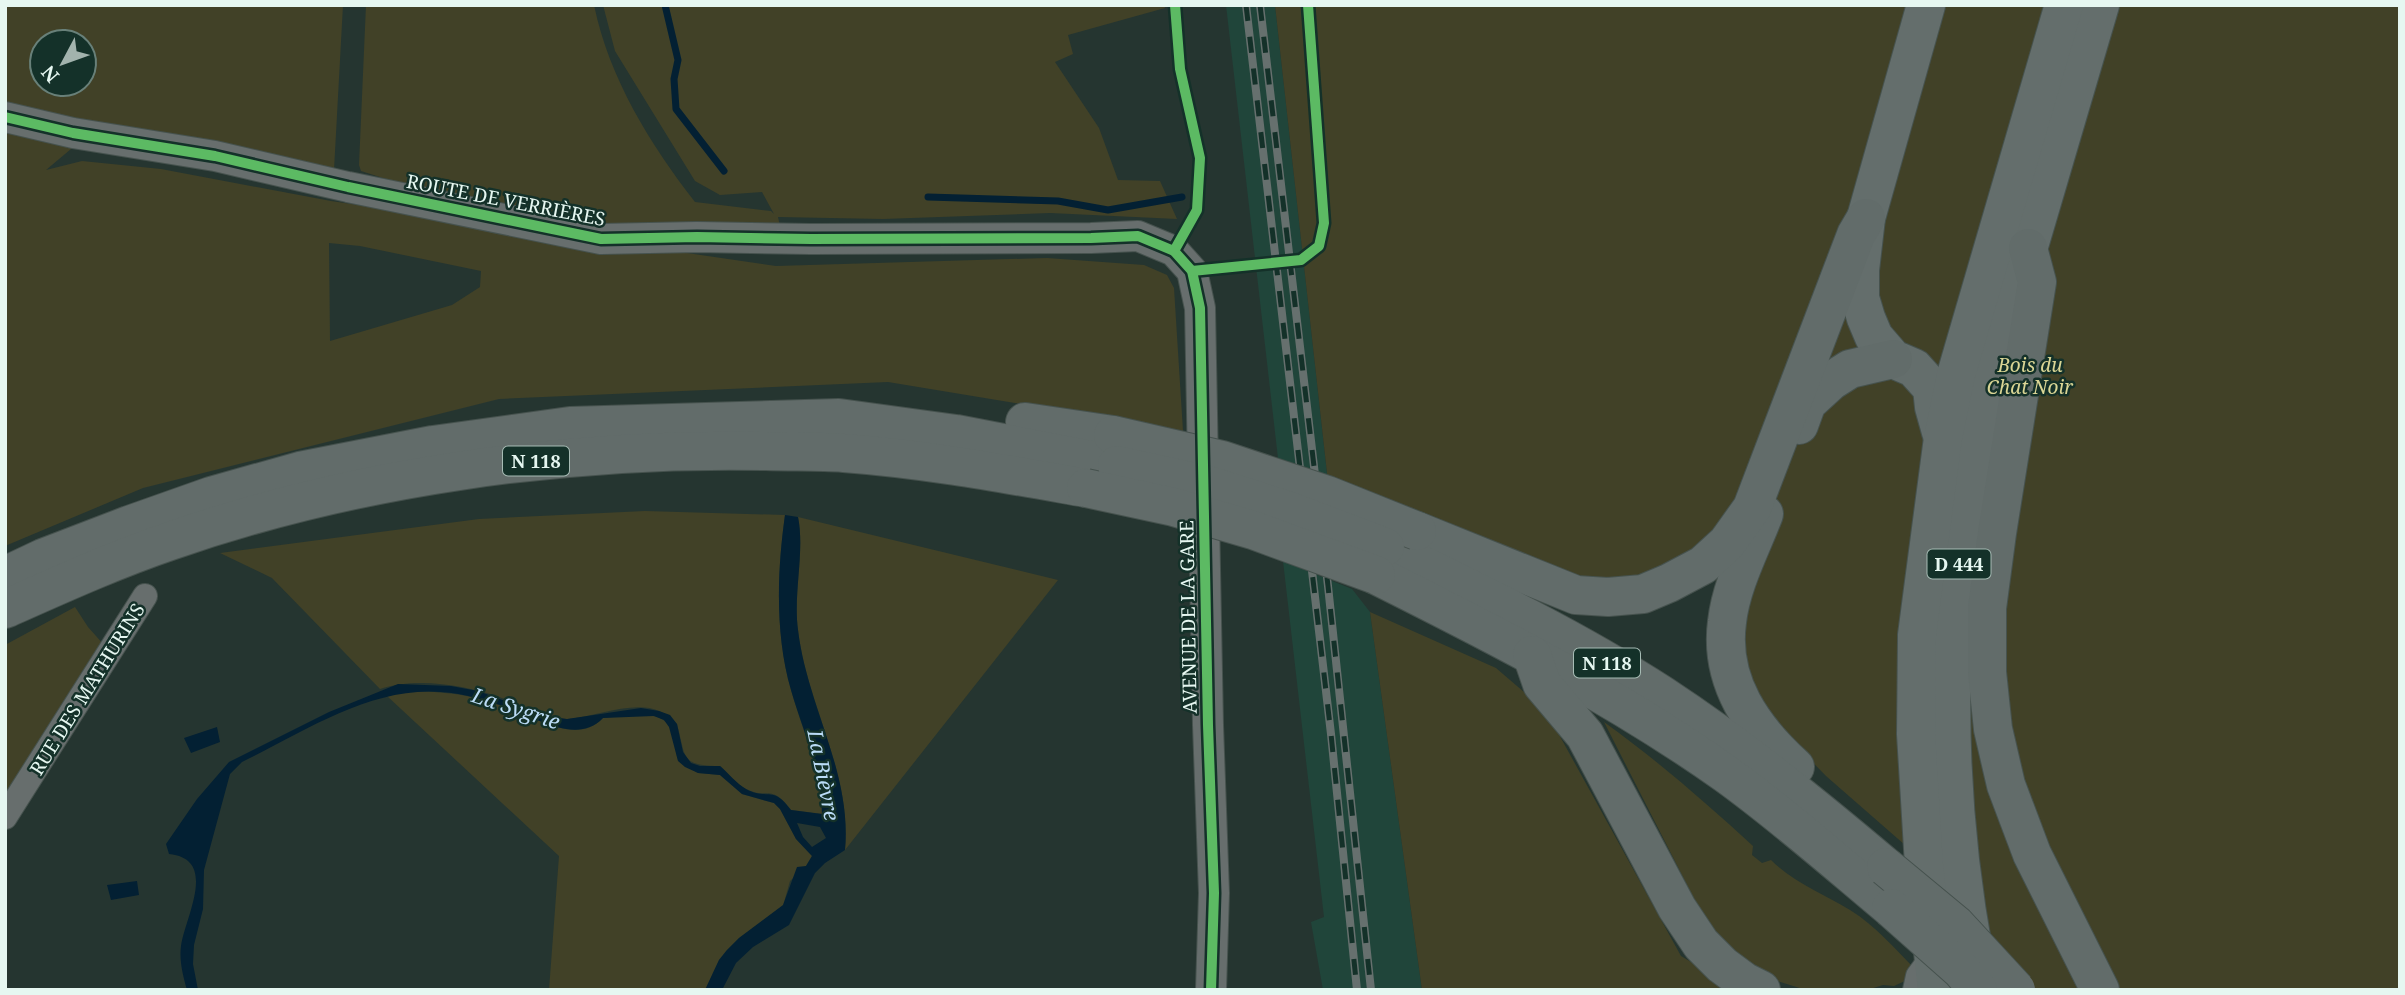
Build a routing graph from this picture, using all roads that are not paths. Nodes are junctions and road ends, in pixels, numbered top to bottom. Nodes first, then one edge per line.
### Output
1 (1926, 5) edge
2 (2064, 5) edge
3 (2096, 21) edge
4 (5, 117) edge
5 (1866, 218) junction
6 (2028, 248) junction
7 (1174, 251) joint
8 (1893, 359) junction
9 (1943, 438) junction
10 (1392, 551) junction
11 (5, 576) edge
12 (145, 596) dead end
13 (5, 609) edge
14 (1532, 653) junction
15 (1813, 806) junction
16 (5, 817) edge
17 (1935, 973) edge
18 (1212, 990) edge
19 (1761, 990) edge
20 (1915, 990) edge
21 (1979, 990) edge
22 (2016, 990) edge
23 (2100, 990) edge

1 - 5 main road
2 - 3 main road
2 - 9 main road, D 444
3 - 6 main road, D 444
4 - 7 street, ROUTE DE VERRIÈRES
5 - 8 main road
5 - 10 highway
6 - 21 main road, D 444
6 - 23 highway
7 - 18 street, AVENUE DE LA GARE
8 - 9 main road
8 - 15 highway
9 - 17 main road, D 444
10 - 11 highway, N 118, bridge
10 - 13 highway, N 118, bridge
10 - 14 highway, N 118
10 - 15 highway, N 118
12 - 16 street, RUE DES MATHURINS
14 - 19 highway
14 - 21 highway, N 118, bridge
15 - 22 highway, N 118, bridge
17 - 20 street

